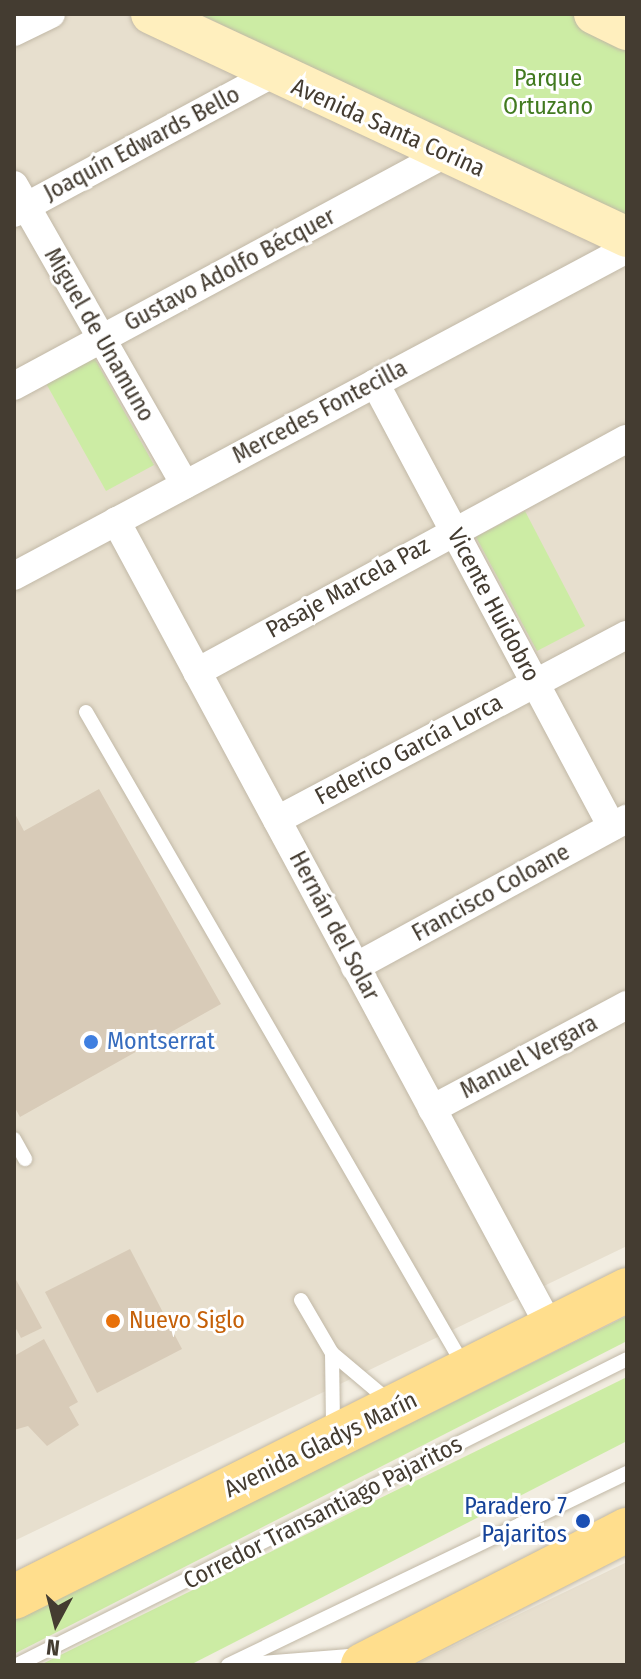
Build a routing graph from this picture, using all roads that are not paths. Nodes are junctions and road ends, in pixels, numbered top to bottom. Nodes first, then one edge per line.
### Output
1 (51, 14) edge
2 (151, 14) edge
3 (594, 14) edge
4 (627, 30) edge
5 (14, 32) edge
6 (270, 75) junction
7 (445, 154) junction
8 (18, 202) edge
9 (627, 237) edge
10 (627, 249) edge
11 (102, 339) junction
12 (375, 383) junction
13 (14, 386) edge
14 (627, 439) edge
15 (185, 485) junction
16 (116, 521) junction
17 (453, 530) junction
18 (14, 576) edge
19 (627, 635) edge
20 (197, 672) junction
21 (535, 684) junction
22 (86, 712) dead end
23 (277, 820) junction
24 (619, 823) edge
25 (355, 967) junction
26 (627, 1005) edge
27 (432, 1109) junction
28 (14, 1139) edge
29 (25, 1159) dead end
30 (627, 1290) edge
31 (301, 1300) dead end
32 (552, 1331) junction
33 (332, 1353) junction
34 (627, 1359) edge
35 (469, 1373) junction
36 (399, 1407) junction
37 (332, 1439) junction
38 (627, 1473) edge
39 (627, 1530) edge
40 (14, 1597) edge
41 (381, 1656) edge
42 (17, 1665) edge
43 (228, 1665) edge
44 (236, 1665) edge

1 - 5 street
2 - 6 main road, Avenida Santa Corina
3 - 4 main road
6 - 7 main road, Avenida Santa Corina
6 - 8 street, Joaquín Edwards Bello
7 - 9 main road, Avenida Santa Corina
7 - 11 street, Gustavo Adolfo Bécquer
8 - 11 street, Miguel de Unamuno
10 - 12 street, Mercedes Fontecilla
11 - 13 street, Gustavo Adolfo Bécquer
11 - 15 street, Miguel de Unamuno
12 - 15 street, Mercedes Fontecilla
12 - 17 street, Vicente Huidobro
14 - 17 street, Pasaje Marcela Paz
15 - 16 street, Mercedes Fontecilla
16 - 18 street, Mercedes Fontecilla
16 - 20 street, Hernán del Solar
17 - 20 street, Pasaje Marcela Paz
17 - 21 street, Vicente Huidobro
19 - 21 street, Federico García Lorca
20 - 23 street, Hernán del Solar
21 - 23 street, Federico García Lorca
21 - 24 street, Vicente Huidobro
22 - 35 lane
23 - 25 street, Hernán del Solar
24 - 25 street, Francisco Coloane
25 - 27 street, Hernán del Solar
26 - 27 street, Manuel Vergara
27 - 32 street, Hernán del Solar
28 - 29 lane
30 - 32 main road, Avenida Gladys Marín
31 - 33 lane
32 - 35 main road, Avenida Gladys Marín
33 - 36 lane
33 - 37 lane
34 - 42 lane, Corredor Transantiago Pajaritos
35 - 36 main road, Avenida Gladys Marín
36 - 37 main road, Avenida Gladys Marín
37 - 40 main road, Avenida Gladys Marín
38 - 43 lane
39 - 41 main road
41 - 44 lane

